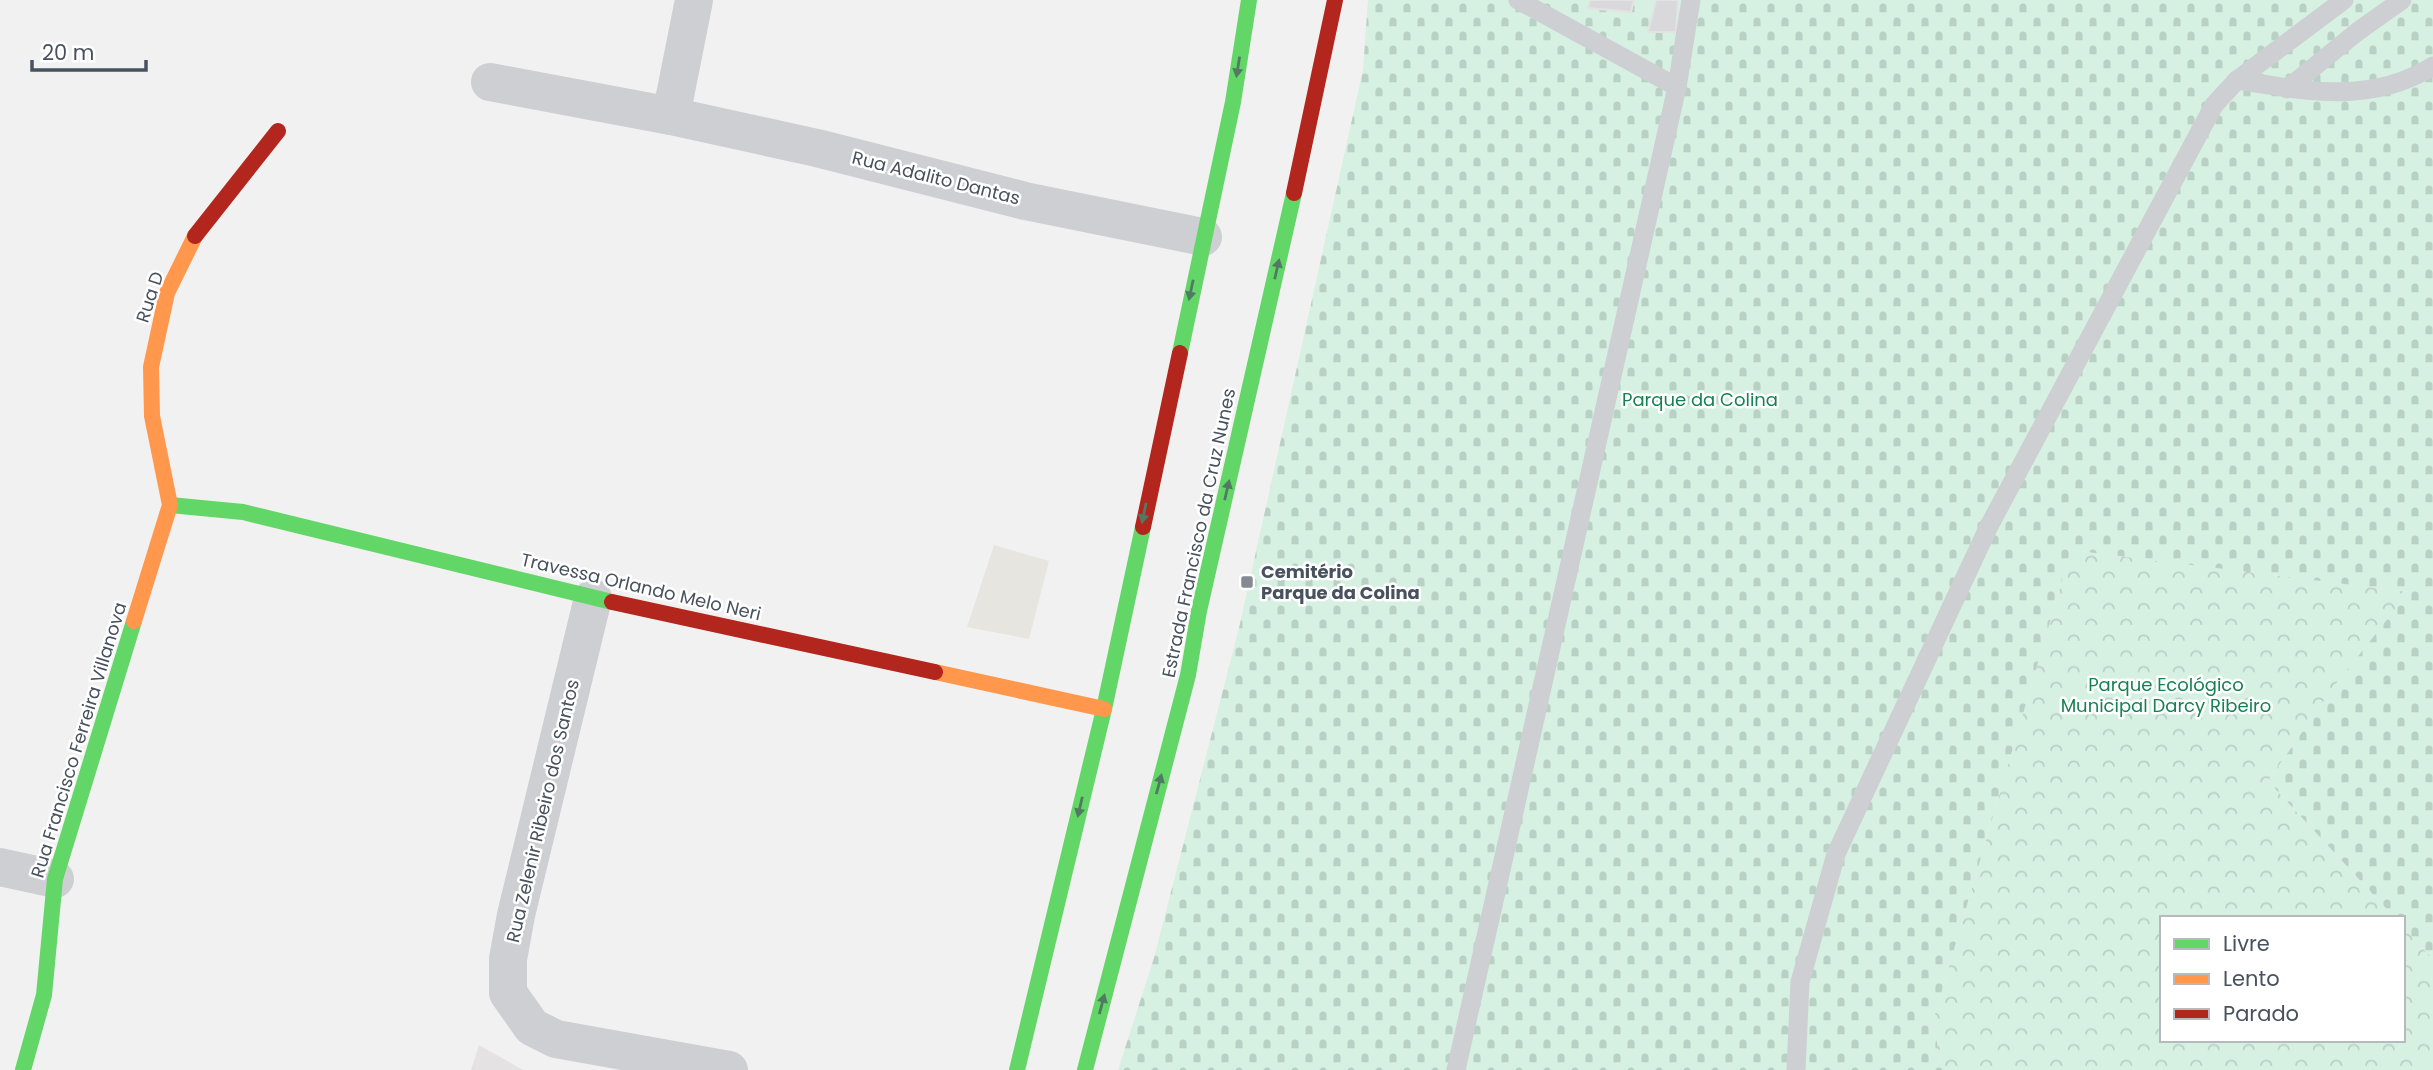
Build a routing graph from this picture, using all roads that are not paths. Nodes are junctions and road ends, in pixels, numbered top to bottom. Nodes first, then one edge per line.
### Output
1 (694, 0) edge
2 (1249, 0) edge
3 (1335, 0) edge
4 (1518, 0) edge
5 (1690, 0) edge
6 (2344, 0) edge
7 (2402, 0) edge
8 (2433, 66) edge
9 (2237, 80) junction
10 (490, 82) dead end
11 (1677, 87) junction
12 (2287, 89) junction
13 (671, 116) junction
14 (278, 131) dead end
15 (1203, 237) junction
16 (170, 505) junction
17 (593, 598) junction
18 (1104, 709) junction
19 (0, 867) edge
20 (55, 879) junction
21 (23, 1070) edge
22 (729, 1070) edge
23 (1017, 1070) edge
24 (1085, 1070) edge
25 (1456, 1070) edge
26 (1796, 1070) edge

1 - 13 street
2 -> 15 main road
24 -> 3 main road, Estrada Francisco da Cruz Nunes
4 - 11 lane
5 - 11 lane
6 - 9 lane
7 - 12 lane
8 - 12 lane
9 - 12 lane
9 - 26 lane
10 - 13 street, Rua Adalito Dantas
11 - 25 lane
13 - 15 street, Rua Adalito Dantas
14 - 16 main road, Rua D
15 -> 18 main road
16 - 17 main road, Travessa Orlando Melo Neri
16 - 20 main road, Rua Francisco Ferreira Villanova
17 - 18 main road, Travessa Orlando Melo Neri
17 - 22 street, Rua Zelenir Ribeiro dos Santos
18 -> 23 main road
19 - 20 street
20 - 21 main road, Rua Francisco Ferreira Villanova

